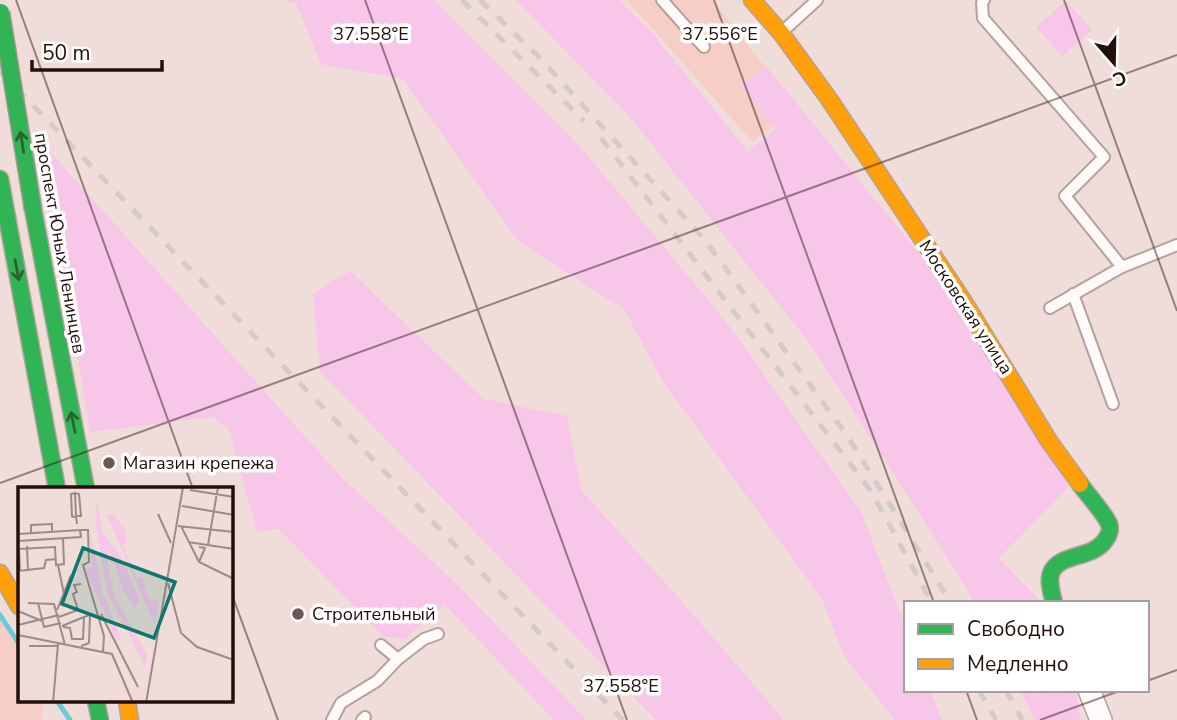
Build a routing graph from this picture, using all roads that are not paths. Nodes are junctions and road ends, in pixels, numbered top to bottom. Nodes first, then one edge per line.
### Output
1 (662, 0) edge
2 (752, 0) edge
3 (817, 0) edge
4 (984, 0) edge
5 (1, 8) edge
6 (781, 33) junction
7 (704, 47) dead end
8 (0, 179) edge
9 (1177, 245) edge
10 (1122, 267) junction
11 (1073, 294) junction
12 (1049, 308) dead end
13 (1113, 404) dead end
14 (57, 487) edge
15 (86, 487) edge
16 (0, 573) edge
17 (1053, 601) edge
18 (18, 604) edge
19 (438, 634) dead end
20 (381, 645) dead end
21 (398, 659) junction
22 (1089, 692) edge
23 (88, 702) edge
24 (100, 719) edge
25 (130, 719) edge
26 (331, 720) edge
27 (1101, 720) edge

1 - 7 lane
2 - 6 street, Московская улица
3 - 6 lane
4 - 10 lane
15 -> 5 street, проспект Юных Ленинцев, bridge
6 - 17 street, Московская улица
8 -> 14 street
9 - 10 lane
10 - 11 lane
11 - 12 lane
11 - 13 lane
16 - 18 street
19 - 21 lane
20 - 21 lane
21 - 26 lane
22 - 27 street
23 - 24 street
24 - 25 street

